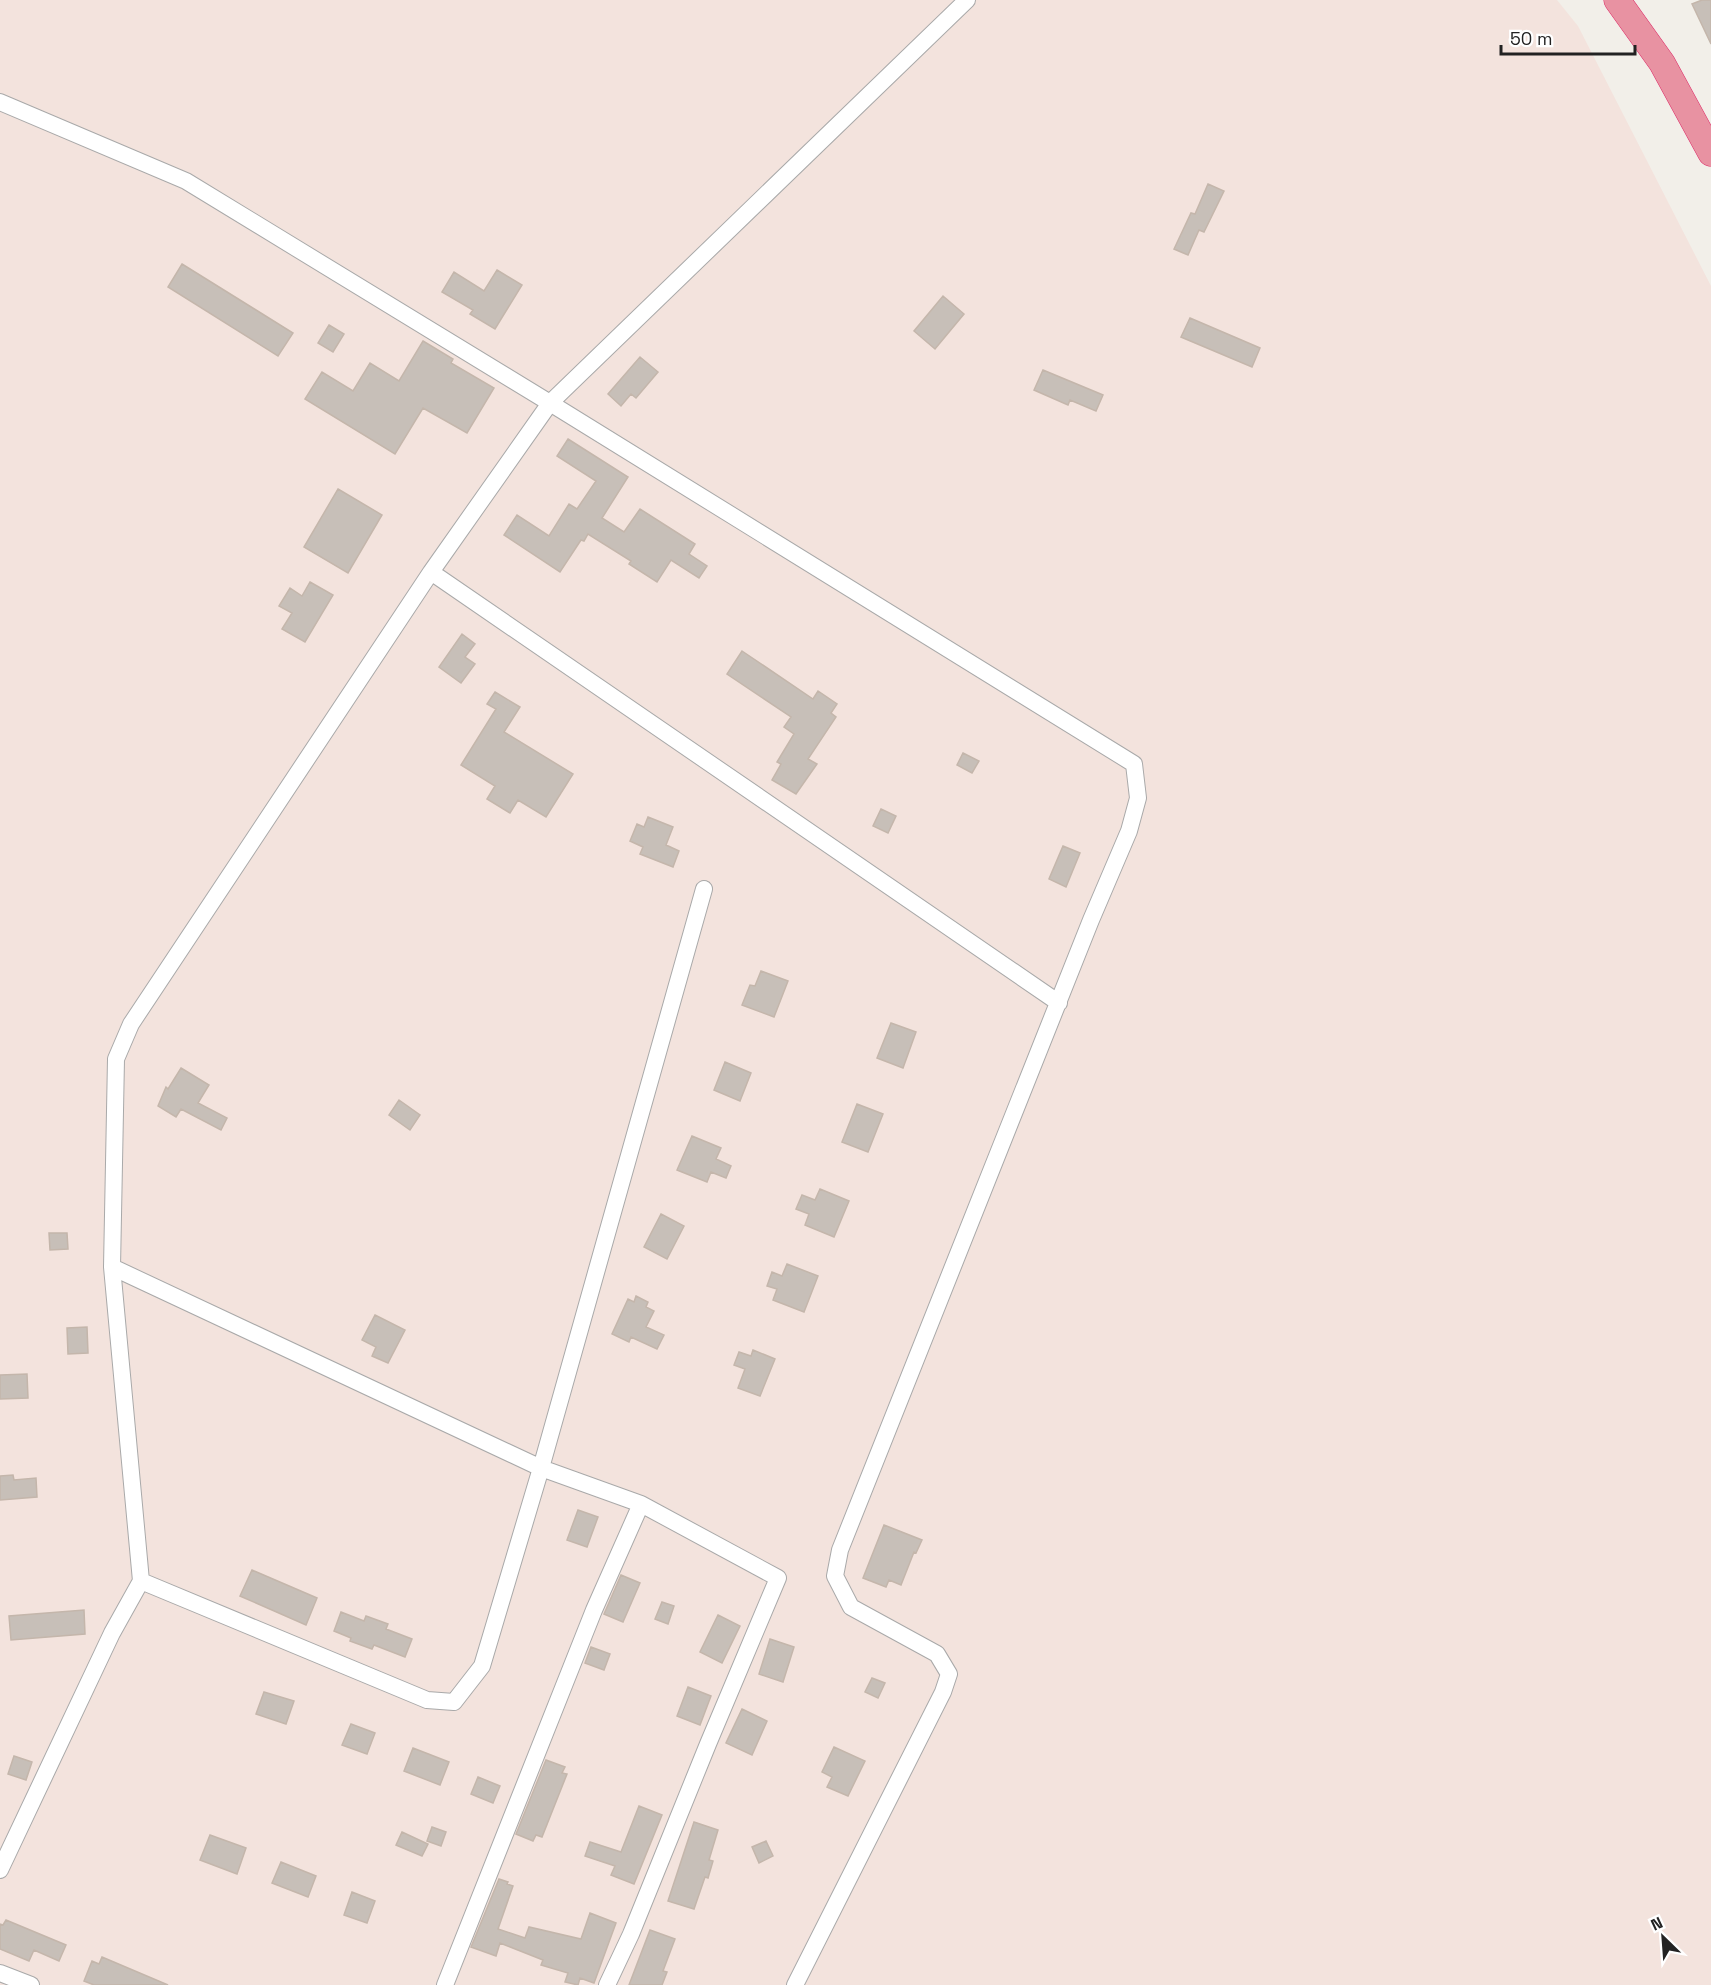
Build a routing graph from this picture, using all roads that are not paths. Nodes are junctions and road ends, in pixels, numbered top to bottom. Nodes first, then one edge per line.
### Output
1 (967, 0) edge
2 (1617, 0) edge
3 (0, 102) edge
4 (1711, 153) edge
5 (550, 403) junction
6 (431, 572) junction
7 (704, 889) dead end
8 (1059, 1004) junction
9 (112, 1267) junction
10 (542, 1468) junction
11 (641, 1504) junction
12 (141, 1581) junction
13 (0, 1870) edge
14 (0, 1973) edge
15 (31, 1985) edge
16 (445, 1985) edge
17 (607, 1985) edge
18 (795, 1985) edge

1 - 5 street
2 - 4 highway
3 - 5 street
5 - 6 street
5 - 8 street
6 - 8 street
6 - 9 street
7 - 10 street
8 - 18 street
9 - 10 street
9 - 12 street
10 - 11 street
10 - 12 street
11 - 16 street
11 - 17 street
12 - 13 street
14 - 15 street

